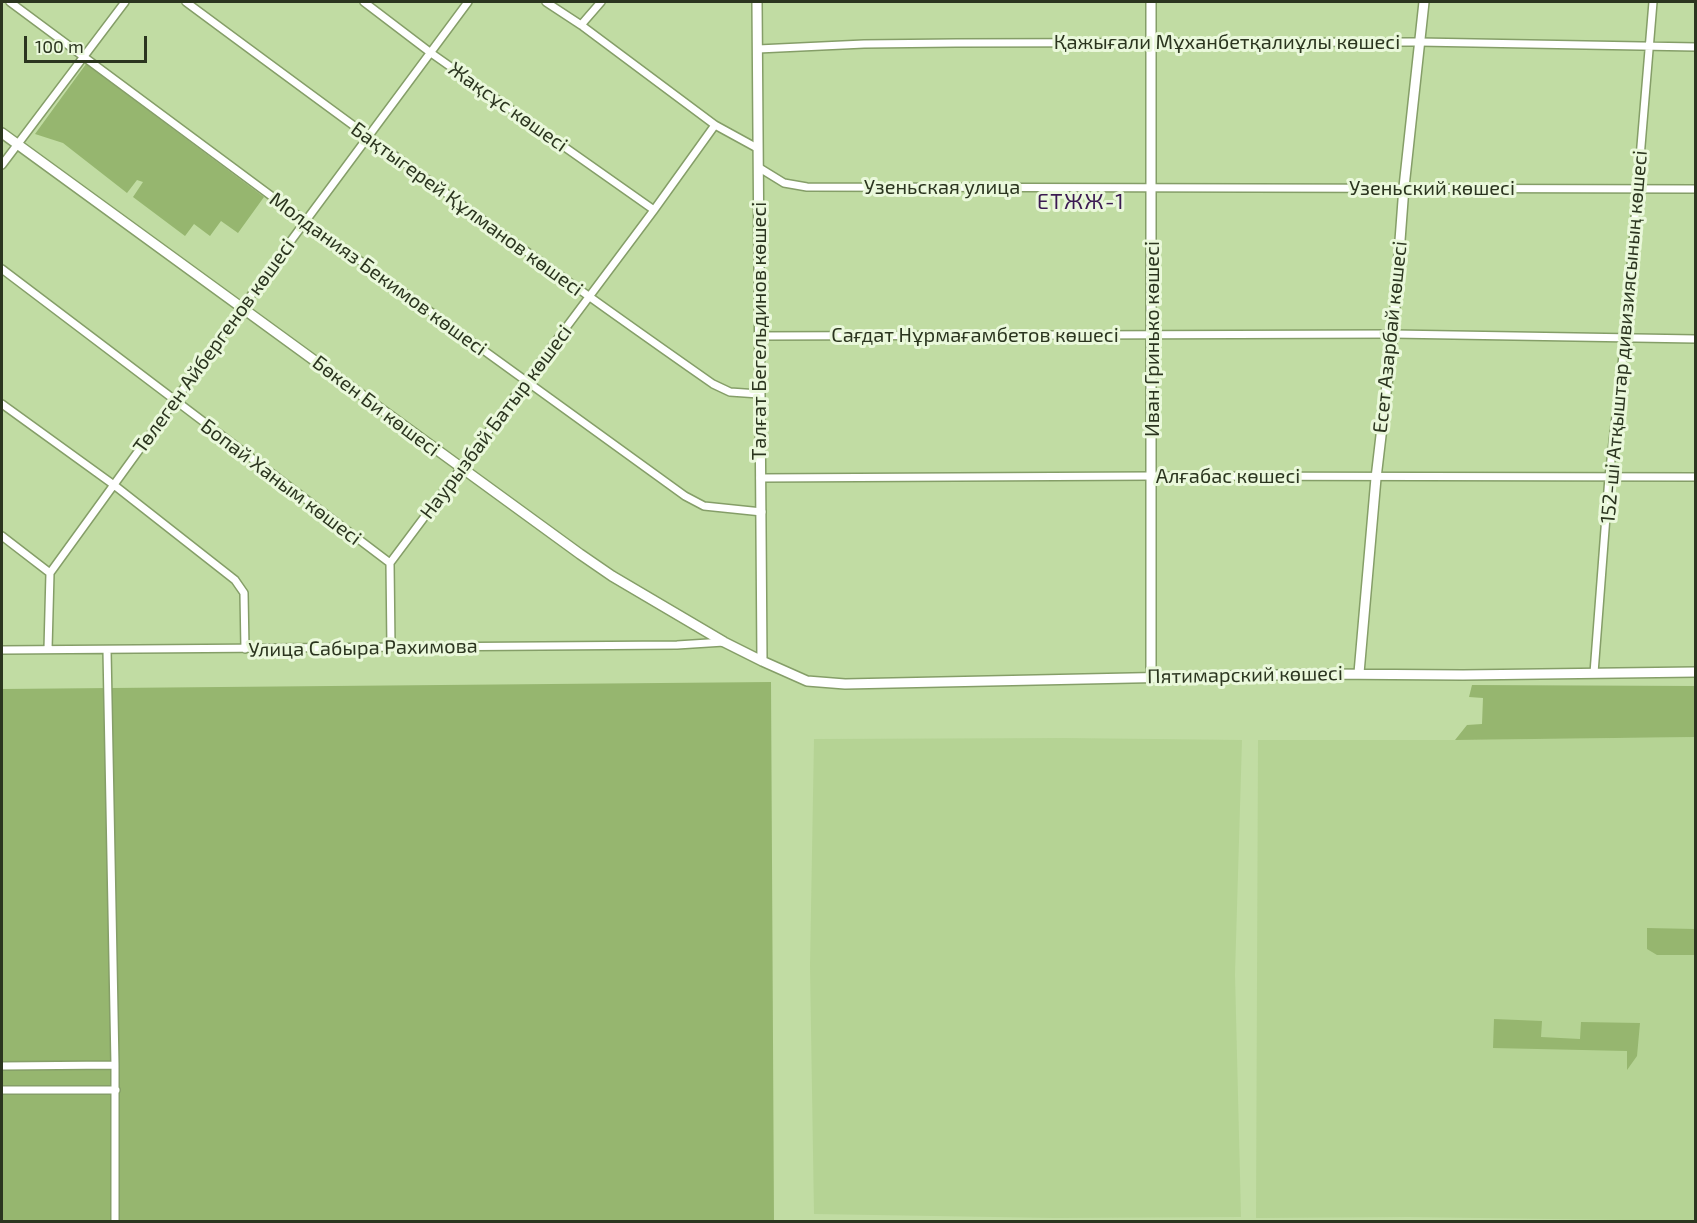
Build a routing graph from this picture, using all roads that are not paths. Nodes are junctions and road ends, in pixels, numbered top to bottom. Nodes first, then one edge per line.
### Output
1 (10, 2) edge
2 (125, 2) edge
3 (186, 2) edge
4 (364, 2) edge
5 (468, 2) edge
6 (546, 2) edge
7 (601, 2) edge
8 (757, 2) edge
9 (1150, 2) edge
10 (1424, 2) edge
11 (1653, 2) edge
12 (581, 25) junction
13 (1419, 42) junction
14 (1151, 44) junction
15 (1649, 47) junction
16 (1695, 47) edge
17 (758, 49) junction
18 (431, 53) junction
19 (83, 56) junction
20 (715, 125) junction
21 (2, 133) edge
22 (368, 137) junction
23 (17, 144) junction
24 (758, 148) junction
25 (2, 165) edge
26 (758, 166) junction
27 (1404, 187) junction
28 (1152, 188) junction
29 (1168, 188) joint
30 (1638, 189) junction
31 (1695, 189) edge
32 (654, 210) junction
33 (305, 221) junction
34 (2, 269) edge
35 (589, 297) junction
36 (243, 308) junction
37 (1393, 334) junction
38 (1152, 335) junction
39 (759, 336) junction
40 (1625, 338) junction
41 (1695, 339) edge
42 (525, 382) junction
43 (759, 394) junction
44 (175, 402) junction
45 (2, 404) edge
46 (461, 469) junction
47 (1152, 476) junction
48 (1609, 477) junction
49 (1695, 477) edge
50 (760, 478) junction
51 (1376, 478) junction
52 (114, 485) junction
53 (762, 512) junction
54 (2, 536) edge
55 (390, 563) junction
56 (50, 573) junction
57 (724, 642) junction
58 (391, 647) junction
59 (245, 649) junction
60 (2, 650) edge
61 (48, 650) junction
62 (107, 650) junction
63 (762, 661) junction
64 (1594, 672) junction
65 (1695, 672) edge
66 (1359, 673) junction
67 (1151, 676) junction
68 (115, 1065) junction
69 (2, 1066) edge
70 (2, 1090) edge
71 (116, 1090) junction
72 (115, 1221) edge

1 - 19 street, Молданияз Бекимов көшесі
2 - 19 street
3 - 22 street, Бақтыгерей Құлманов көшесі
4 - 18 street, Жақсұс көшесі
5 - 18 street, Төлеген Айбергенов көшесі
6 - 12 street
7 - 12 street
8 - 17 street, Талғат Бегельдинов көшесі
9 - 14 street, Иван Гринько көшесі
10 - 13 street, Есет Азарбай көшесі
11 - 15 street, 152-ші Атқыштар дивизиясының көшесі
12 - 20 street
13 - 14 street, Қажығали Мұханбетқалиұлы көшесі
13 - 15 street, Қажығали Мұханбетқалиұлы көшесі
13 - 27 street, Есет Азарбай көшесі
14 - 17 street, Қажығали Мұханбетқалиұлы көшесі
14 - 28 street, Иван Гринько көшесі
15 - 16 street, Қажығали Мұханбетқалиұлы көшесі
15 - 30 street, 152-ші Атқыштар дивизиясының көшесі
17 - 24 street, Талғат Бегельдинов көшесі
18 - 22 street, Төлеген Айбергенов көшесі
18 - 32 street, Жақсұс көшесі
19 - 23 street
19 - 33 street, Молданияз Бекимов көшесі
20 - 24 street
20 - 32 street, Наурызбай Батыр көшесі
21 - 23 street, Бөкен Би көшесі
22 - 33 street, Төлеген Айбергенов көшесі
22 - 35 street, Бақтыгерей Құлманов көшесі
23 - 25 street
23 - 36 street, Бөкен Би көшесі
24 - 26 street, Талғат Бегельдинов көшесі
26 - 28 street, Узеньская улица
26 - 39 street, Талғат Бегельдинов көшесі
27 - 29 street, Узеньский көшесі
27 - 30 street, Узеньский көшесі
27 - 37 street, Есет Азарбай көшесі
28 - 29 street, Узеньская улица
28 - 38 street, Иван Гринько көшесі
30 - 31 street, Узеньский көшесі
30 - 40 street, 152-ші Атқыштар дивизиясының көшесі
32 - 35 street, Наурызбай Батыр көшесі
33 - 36 street, Төлеген Айбергенов көшесі
33 - 42 street, Молданияз Бекимов көшесі
34 - 44 street, Бопай Ханым көшесі
35 - 42 street, Наурызбай Батыр көшесі
35 - 43 street, Бақтыгерей Құлманов көшесі
36 - 44 street, Төлеген Айбергенов көшесі
36 - 46 street, Бөкен Би көшесі
37 - 38 street, Сағдат Нұрмағамбетов көшесі
37 - 40 street, Сағдат Нұрмағамбетов көшесі
37 - 51 street, Есет Азарбай көшесі
38 - 39 street, Сағдат Нұрмағамбетов көшесі
38 - 47 street, Иван Гринько көшесі
39 - 43 street, Талғат Бегельдинов көшесі
40 - 41 street, Сағдат Нұрмағамбетов көшесі
40 - 48 street, 152-ші Атқыштар дивизиясының көшесі
42 - 46 street, Наурызбай Батыр көшесі
42 - 53 street, Молданияз Бекимов көшесі
43 - 50 street, Талғат Бегельдинов көшесі
44 - 52 street, Төлеген Айбергенов көшесі
44 - 55 street, Бопай Ханым көшесі
45 - 52 street
46 - 55 street, Наурызбай Батыр көшесі
46 - 57 street, Бөкен Би көшесі
47 - 50 street, Алғабас көшесі
47 - 51 street, Алғабас көшесі
47 - 67 street, Иван Гринько көшесі
48 - 49 street, Алғабас көшесі
48 - 51 street, Алғабас көшесі
48 - 64 street, 152-ші Атқыштар дивизиясының көшесі
50 - 53 street, Талғат Бегельдинов көшесі
51 - 66 street, Есет Азарбай көшесі
52 - 56 street, Төлеген Айбергенов көшесі
52 - 59 street
53 - 63 street, Талғат Бегельдинов көшесі
54 - 56 street
55 - 58 street
56 - 61 street
57 - 58 street, Улица Сабыра Рахимова
57 - 63 street, Бөкен Би көшесі
58 - 59 street, Улица Сабыра Рахимова
59 - 62 street, Улица Сабыра Рахимова
60 - 61 street, Улица Сабыра Рахимова
61 - 62 street, Улица Сабыра Рахимова
62 - 68 street
63 - 67 street, Пятимарский көшесі
64 - 65 street, Пятимарский көшесі
64 - 66 street, Пятимарский көшесі
66 - 67 street, Пятимарский көшесі
68 - 69 street
68 - 71 street
70 - 71 street
71 - 72 street

